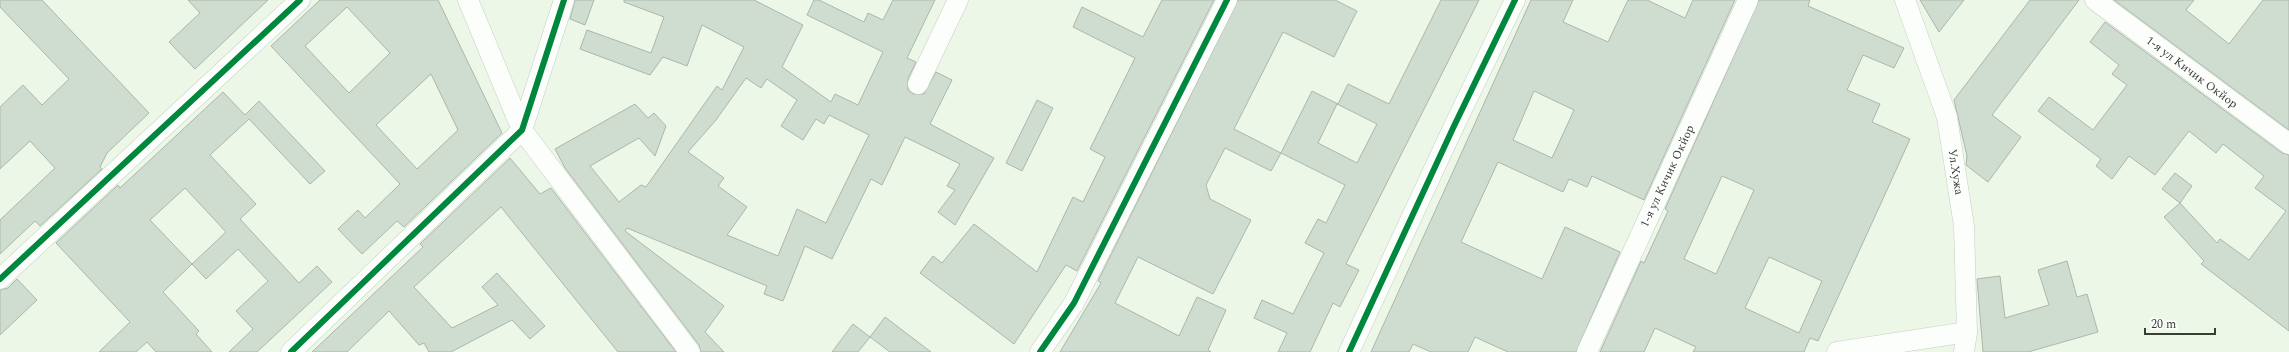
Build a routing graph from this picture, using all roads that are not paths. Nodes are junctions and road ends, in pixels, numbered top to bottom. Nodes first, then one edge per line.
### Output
1 (300, 0) edge
2 (468, 0) edge
3 (564, 0) edge
4 (958, 0) edge
5 (1227, 0) edge
6 (1515, 0) edge
7 (1748, 0) edge
8 (1905, 0) edge
9 (2095, 0) edge
10 (918, 84) dead end
11 (522, 130) junction
12 (2289, 144) edge
13 (0, 279) edge
14 (1966, 332) junction
15 (291, 352) edge
16 (690, 352) edge
17 (1040, 352) edge
18 (1349, 352) edge
19 (1587, 352) edge
20 (1837, 352) edge
21 (1964, 352) edge

1 - 13 street
2 - 11 street
3 - 11 street
4 - 10 street
5 - 17 street
6 - 18 street
7 - 19 street, 1-я ул Кичик Окйор
8 - 14 street, Ул.Хужа
9 - 12 street, 1-я ул Кичик Окйор
11 - 15 street
11 - 16 street
14 - 20 street
14 - 21 street, Ул.Хужа

